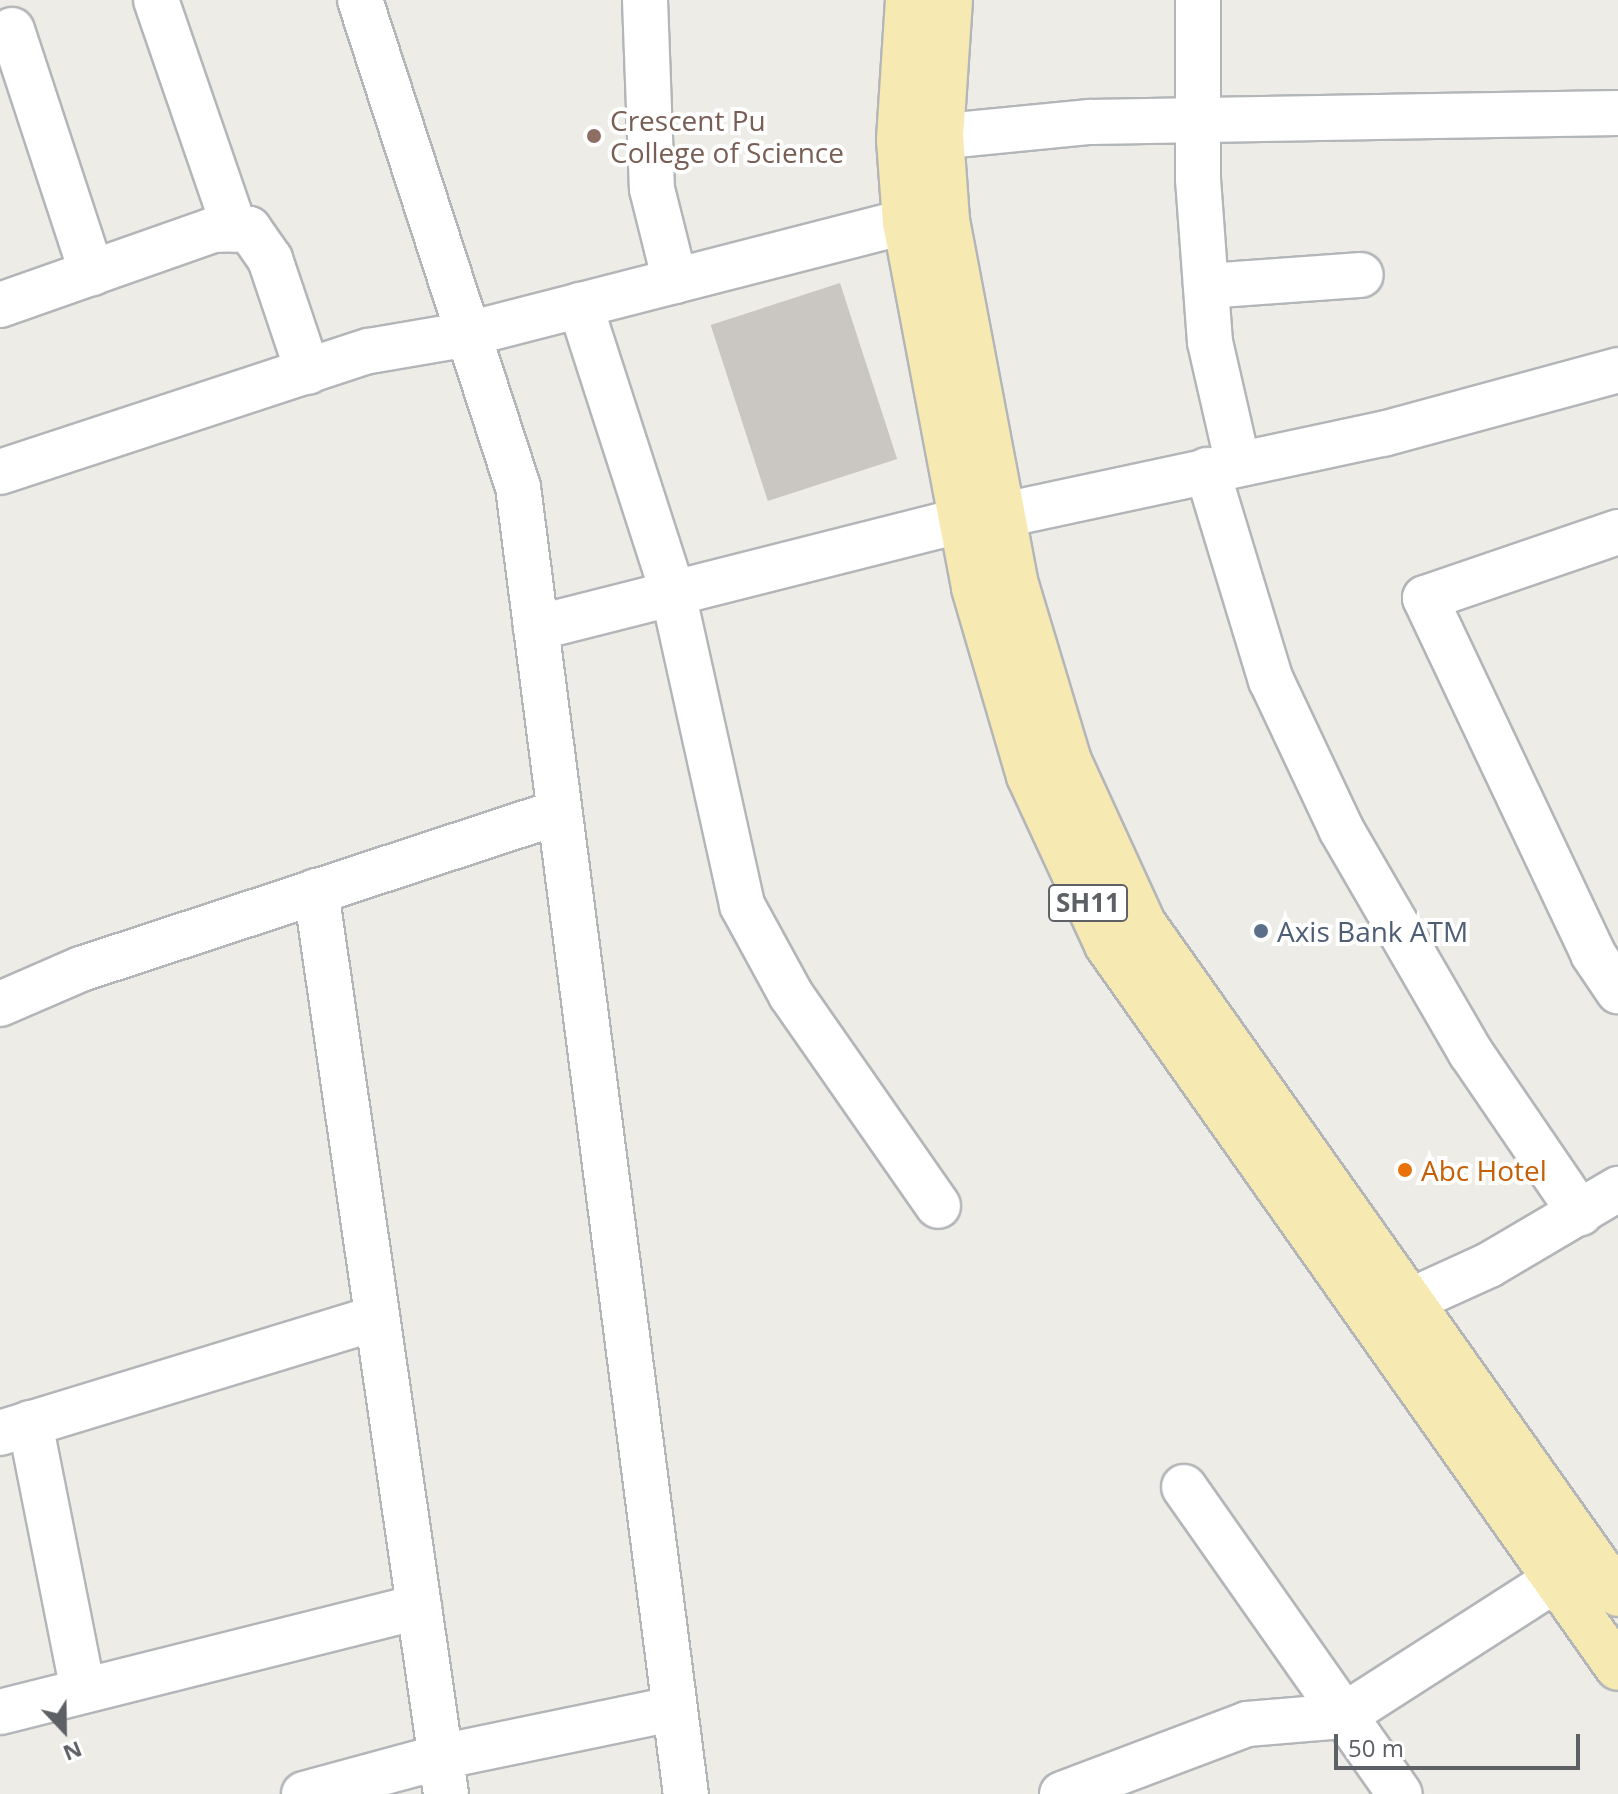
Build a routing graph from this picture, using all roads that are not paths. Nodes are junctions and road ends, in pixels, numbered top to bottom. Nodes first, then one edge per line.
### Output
1 (156, 0) edge
2 (360, 0) edge
3 (645, 0) edge
4 (908, 0) edge
5 (950, 0) edge
6 (1198, 0) edge
7 (12, 30) dead end
8 (1618, 113) edge
9 (1202, 118) junction
10 (941, 136) junction
11 (899, 140) junction
12 (905, 222) junction
13 (235, 230) junction
14 (92, 273) junction
15 (1361, 275) dead end
16 (675, 281) junction
17 (1206, 286) junction
18 (0, 305) edge
19 (580, 305) junction
20 (468, 334) junction
21 (1618, 370) edge
22 (308, 372) junction
23 (1223, 467) junction
24 (0, 472) edge
25 (983, 518) junction
26 (1618, 532) edge
27 (673, 593) junction
28 (536, 628) junction
29 (559, 812) junction
30 (316, 891) junction
31 (1618, 991) edge
32 (0, 1004) edge
33 (1618, 1189) edge
34 (938, 1206) dead end
35 (1580, 1213) junction
36 (1412, 1300) junction
37 (377, 1318) junction
38 (15, 1428) edge
39 (1184, 1487) dead end
40 (1556, 1579) junction
41 (1618, 1594) edge
42 (419, 1607) junction
43 (1618, 1668) edge
44 (83, 1691) junction
45 (672, 1709) junction
46 (0, 1712) edge
47 (1343, 1716) junction
48 (443, 1776) edge
49 (1082, 1791) edge
50 (304, 1794) edge
51 (686, 1794) edge
52 (1400, 1794) edge

1 - 13 street
2 - 20 street
3 - 16 street
4 - 11 main road, SH11
5 - 10 main road, SH11
6 - 9 street
7 - 14 street
8 - 9 street
9 - 10 street
9 - 17 street
10 - 11 street
10 - 25 main road, SH11
11 - 12 main road, SH11
12 - 16 street
12 - 25 main road, SH11
13 - 14 street
13 - 22 street
14 - 18 street
15 - 17 street
16 - 19 street
17 - 23 street
19 - 20 street
19 - 27 street
20 - 22 street
20 - 28 street
21 - 23 street
22 - 24 street
23 - 25 street
23 - 35 street
25 - 27 street
25 - 36 main road, SH11
25 - 40 main road, SH11
26 - 31 street
27 - 28 street
27 - 34 street
28 - 29 street
29 - 30 street
29 - 45 street
30 - 32 street
30 - 37 street
33 - 35 street
35 - 36 street
36 - 41 main road, SH11
37 - 38 street
37 - 42 street
38 - 44 street
39 - 47 street
40 - 43 main road, SH11
40 - 47 street
42 - 44 street
42 - 48 street
44 - 46 street
45 - 48 street
45 - 51 street
47 - 49 street
47 - 52 street
48 - 50 street

